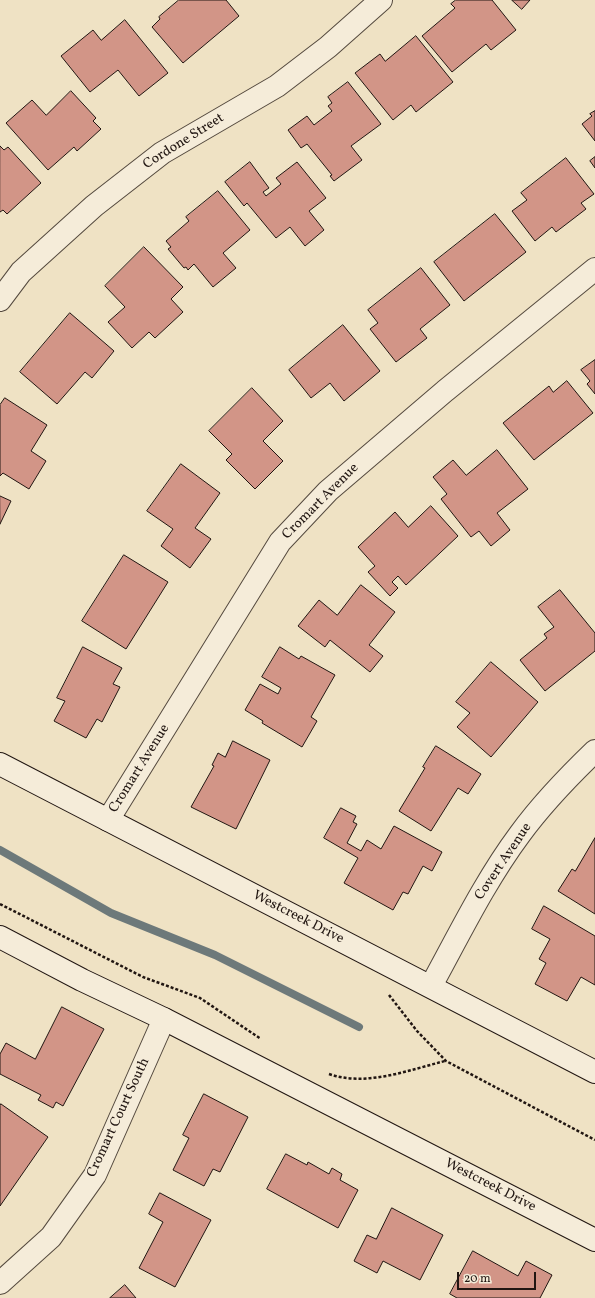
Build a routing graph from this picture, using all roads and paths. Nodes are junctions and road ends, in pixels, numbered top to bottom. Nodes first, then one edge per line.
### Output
1 (381, 0) edge
2 (595, 269) edge
3 (0, 300) edge
4 (595, 751) edge
5 (0, 764) edge
6 (108, 820) junction
7 (0, 904) edge
8 (0, 937) edge
9 (431, 986) junction
10 (164, 1018) junction
11 (265, 1041) dead end
12 (595, 1072) edge
13 (325, 1073) dead end
14 (595, 1140) edge
15 (595, 1240) edge
16 (0, 1282) edge

1 - 3 street, Cordone Street
2 - 6 street, Cromart Avenue
4 - 9 street, Covert Avenue
5 - 6 street, Westcreek Drive
6 - 9 street, Westcreek Drive
7 - 11 path
8 - 10 street, Westcreek Drive
9 - 12 street, Westcreek Drive
10 - 15 street, Westcreek Drive
10 - 16 street, Cromart Court South
13 - 14 path

